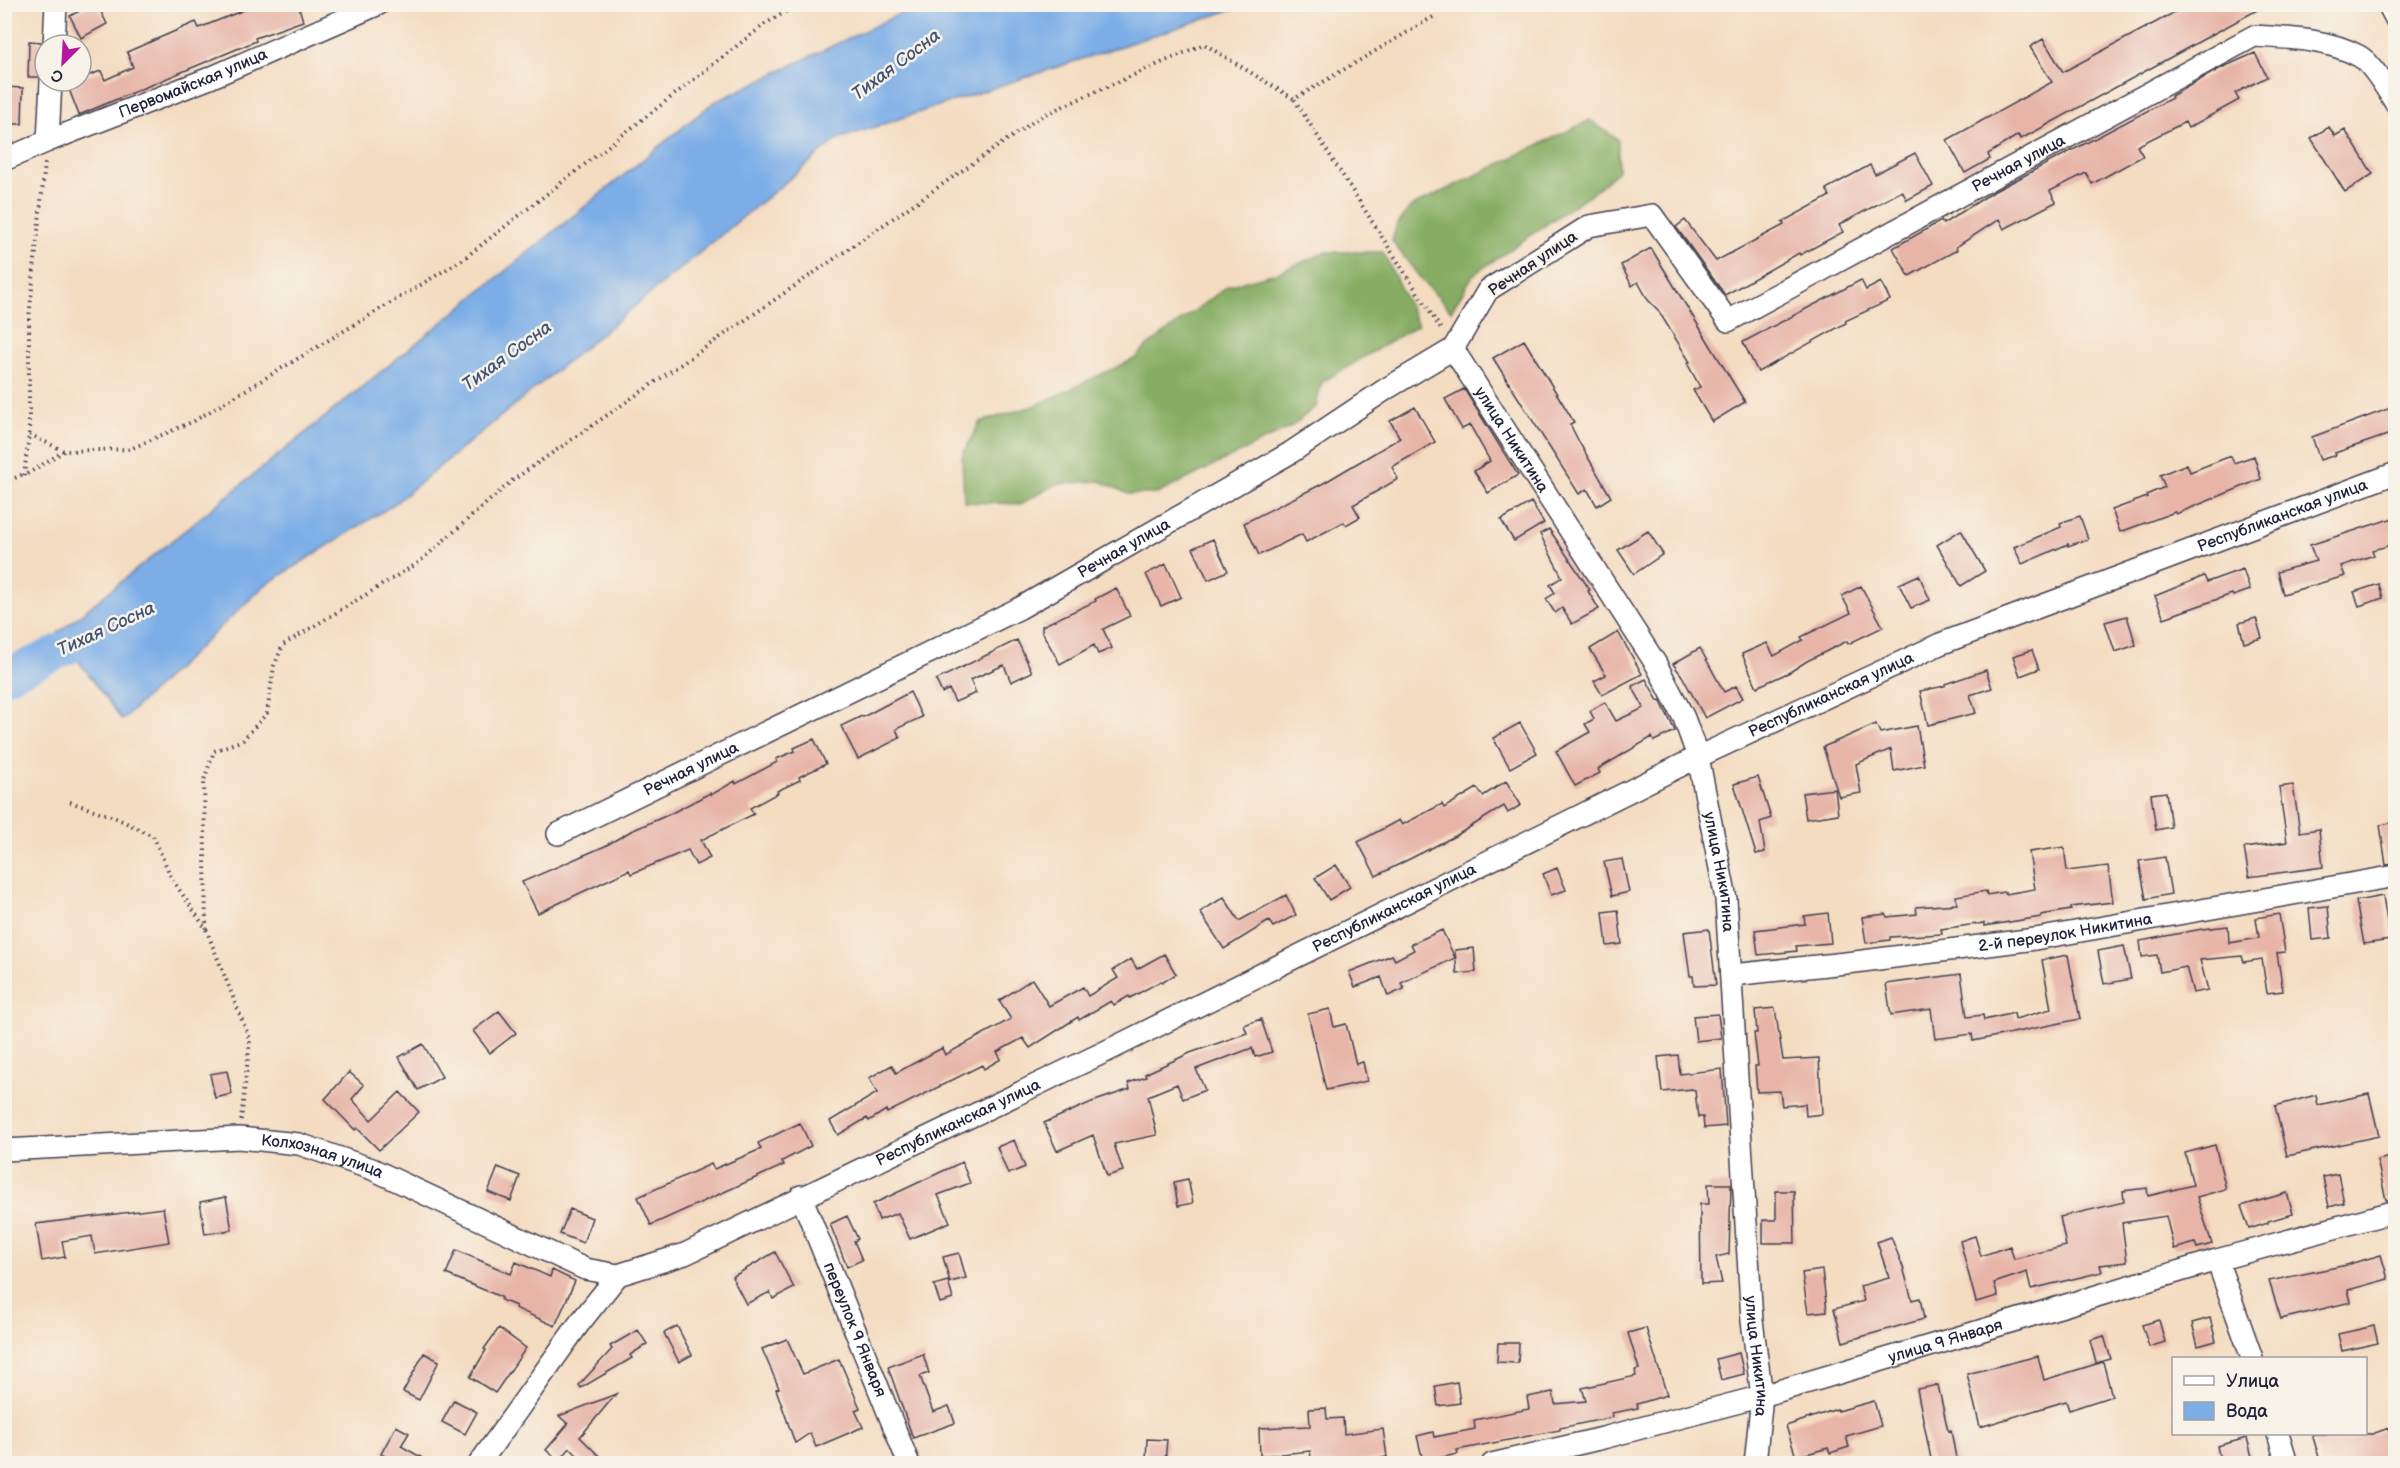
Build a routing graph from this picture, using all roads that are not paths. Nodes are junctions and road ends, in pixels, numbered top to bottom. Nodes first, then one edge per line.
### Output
1 (56, 4) edge
2 (379, 4) edge
3 (2388, 4) edge
4 (2396, 19) edge
5 (55, 33) edge
6 (50, 93) edge
7 (2396, 104) edge
8 (48, 141) junction
9 (4, 160) edge
10 (1453, 349) junction
11 (2396, 473) edge
12 (1698, 757) junction
13 (558, 834) dead end
14 (2396, 876) edge
15 (1732, 975) junction
16 (4, 1150) edge
17 (801, 1196) junction
18 (2396, 1211) edge
19 (2217, 1260) junction
20 (618, 1275) junction
21 (2251, 1357) edge
22 (1762, 1396) junction
23 (2278, 1435) edge
24 (479, 1464) edge
25 (909, 1464) edge
26 (1492, 1464) edge
27 (1755, 1464) edge
28 (2288, 1464) edge

1 - 5 street
2 - 8 street, Первомайская улица
3 - 4 street
6 - 8 street
7 - 10 street, Речная улица
8 - 9 street, Первомайская улица
10 - 12 street, улица Никитина
10 - 13 street, Речная улица
11 - 12 street, Республиканская улица
12 - 15 street, улица Никитина
12 - 17 street, Республиканская улица
14 - 15 street, 2-й переулок Никитина
15 - 22 street, улица Никитина
16 - 20 street, Колхозная улица
17 - 20 street, Республиканская улица
17 - 25 street, переулок 9 Января
18 - 19 street, улица 9 Января
19 - 21 street
19 - 22 street, улица 9 Января
20 - 24 street
22 - 26 street, улица 9 Января
22 - 27 street, улица Никитина
23 - 28 street

